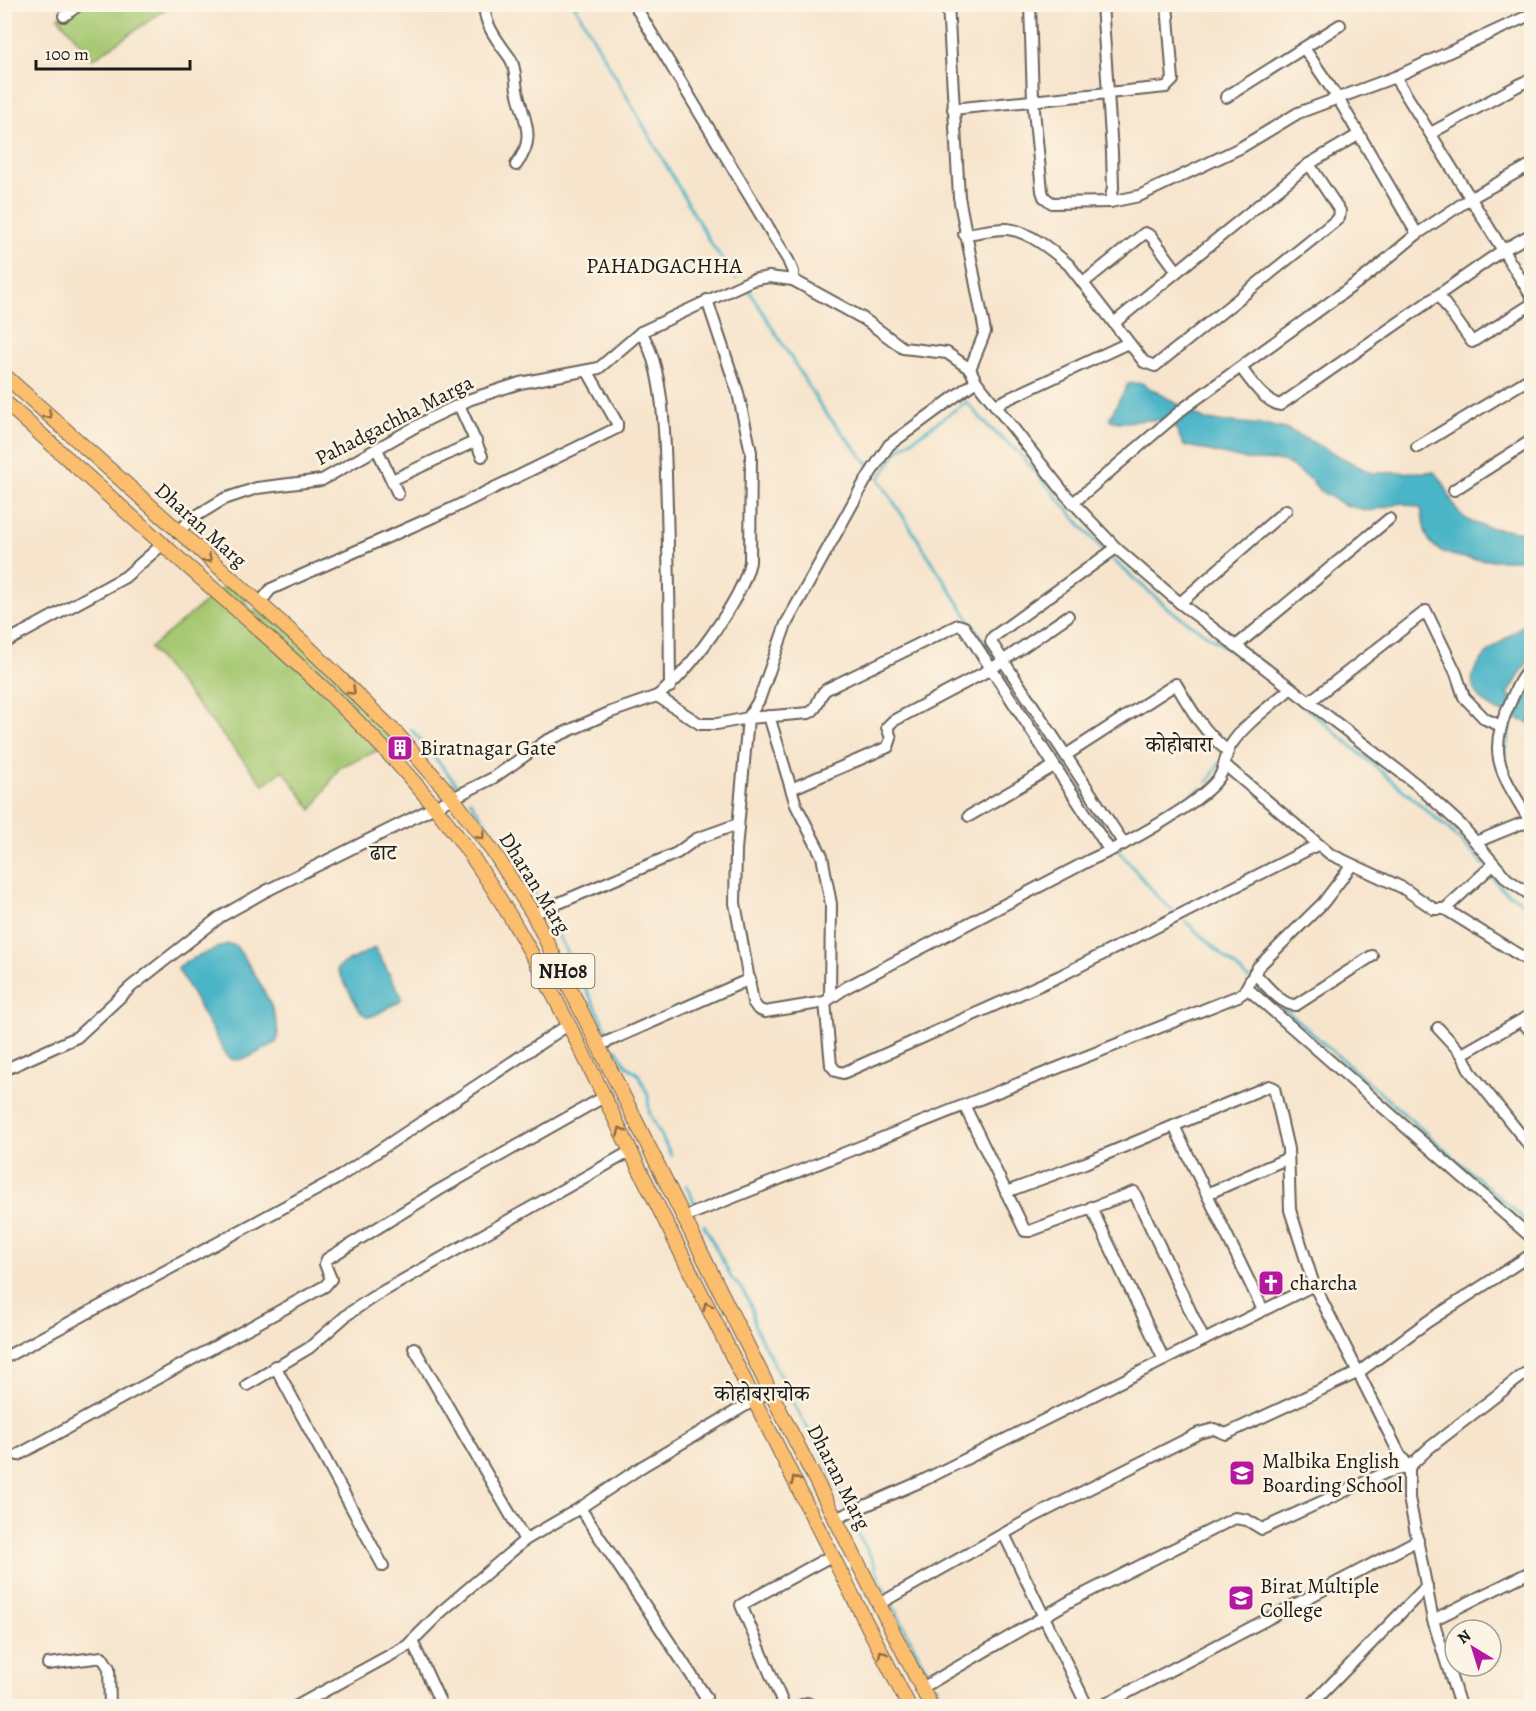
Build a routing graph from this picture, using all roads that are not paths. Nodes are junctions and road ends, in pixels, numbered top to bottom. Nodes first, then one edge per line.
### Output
1 (80, 4) edge
2 (485, 4) edge
3 (634, 4) edge
4 (948, 4) edge
5 (1030, 4) edge
6 (1102, 4) edge
7 (1167, 4) edge
8 (1532, 14) edge
9 (64, 16) dead end
10 (1340, 25) dead end
11 (1304, 48) junction
12 (1395, 77) junction
13 (1532, 78) edge
14 (1108, 93) junction
15 (1226, 97) dead end
16 (1033, 100) junction
17 (1339, 100) junction
18 (953, 109) junction
19 (1431, 133) junction
20 (1358, 135) junction
21 (1309, 164) junction
22 (1532, 164) edge
23 (516, 165) dead end
24 (1471, 198) junction
25 (1110, 201) junction
26 (964, 234) junction
27 (1417, 234) junction
28 (1532, 234) edge
29 (1503, 250) junction
30 (1177, 271) junction
31 (793, 280) junction
32 (1083, 283) junction
33 (1439, 296) junction
34 (1532, 297) edge
35 (707, 300) junction
36 (1532, 304) edge
37 (1114, 323) junction
38 (641, 332) junction
39 (1128, 343) junction
40 (1241, 368) junction
41 (970, 369) junction
42 (588, 372) junction
43 (4, 375) edge
44 (1532, 377) edge
45 (976, 381) junction
46 (459, 405) junction
47 (995, 405) junction
48 (6, 406) edge
49 (1532, 440) edge
50 (476, 441) junction
51 (1417, 447) dead end
52 (377, 449) junction
53 (482, 456) dead end
54 (392, 480) junction
55 (1454, 490) dead end
56 (398, 494) dead end
57 (1073, 503) junction
58 (1286, 510) dead end
59 (1389, 519) dead end
60 (178, 533) junction
61 (163, 544) junction
62 (1116, 549) junction
63 (1180, 603) junction
64 (259, 604) junction
65 (1068, 616) dead end
66 (4, 643) edge
67 (1236, 646) junction
68 (1003, 661) junction
69 (1532, 667) edge
70 (991, 669) junction
71 (670, 687) junction
72 (1291, 688) junction
73 (657, 696) junction
74 (1309, 702) junction
75 (769, 716) junction
76 (748, 718) junction
77 (1501, 723) junction
78 (1228, 751) junction
79 (1066, 755) junction
80 (1225, 765) junction
81 (1054, 766) junction
82 (791, 789) junction
83 (452, 796) junction
84 (434, 806) junction
85 (969, 816) dead end
86 (1531, 823) edge
87 (738, 824) junction
88 (1476, 842) junction
89 (1124, 844) junction
90 (1317, 846) junction
91 (1110, 851) junction
92 (1494, 864) junction
93 (1352, 865) junction
94 (1532, 896) edge
95 (1445, 909) junction
96 (533, 914) junction
97 (1372, 956) dead end
98 (1532, 963) edge
99 (1254, 973) junction
100 (750, 979) junction
101 (1246, 988) junction
102 (827, 999) junction
103 (1532, 1014) edge
104 (1522, 1021) junction
105 (568, 1025) junction
106 (1438, 1028) dead end
107 (1532, 1033) edge
108 (600, 1045) junction
109 (1462, 1054) junction
110 (4, 1070) edge
111 (604, 1097) junction
112 (965, 1107) junction
113 (1174, 1126) junction
114 (1532, 1149) edge
115 (631, 1151) junction
116 (1288, 1158) junction
117 (1006, 1192) junction
118 (1207, 1194) junction
119 (1091, 1207) junction
120 (684, 1217) junction
121 (1532, 1238) edge
122 (1532, 1254) edge
123 (1314, 1285) junction
124 (1263, 1310) junction
125 (1204, 1340) junction
126 (414, 1348) dead end
127 (4, 1358) edge
128 (1164, 1360) junction
129 (275, 1366) junction
130 (1532, 1368) edge
131 (1359, 1372) junction
132 (247, 1385) dead end
133 (770, 1391) junction
134 (753, 1401) junction
135 (18, 1455) dead end
136 (1409, 1467) junction
137 (580, 1508) junction
138 (837, 1518) junction
139 (1004, 1534) junction
140 (525, 1540) junction
141 (1418, 1540) junction
142 (833, 1555) junction
143 (383, 1566) dead end
144 (1532, 1571) edge
145 (1427, 1586) junction
146 (879, 1604) junction
147 (1044, 1616) junction
148 (1433, 1620) junction
149 (412, 1641) junction
150 (48, 1664) dead end
151 (922, 1688) junction
152 (110, 1707) edge
153 (297, 1707) edge
154 (442, 1707) edge
155 (702, 1707) edge
156 (784, 1707) edge
157 (800, 1707) edge
158 (813, 1707) edge
159 (909, 1707) edge
160 (931, 1707) edge
161 (1087, 1707) edge
162 (1102, 1707) edge
163 (1310, 1707) edge
164 (1460, 1707) edge

1 - 9 street
2 - 23 street
3 - 31 street
4 - 18 street
5 - 16 street
6 - 14 street
7 - 14 street
8 - 12 street
10 - 11 street
11 - 15 street
11 - 17 street
12 - 17 street
12 - 19 street
13 - 19 street
14 - 16 street
14 - 25 street
16 - 18 street
16 - 25 street
17 - 20 street
17 - 25 street
18 - 26 street
19 - 24 street
20 - 21 street
20 - 27 street
21 - 30 street
21 - 39 street
22 - 24 street
24 - 27 street
24 - 29 street
26 - 32 street
26 - 41 street
27 - 40 street
28 - 29 street
29 - 33 street
29 - 34 street
30 - 32 street
30 - 37 street
31 - 35 street, Pahadgachha Marga
31 - 41 street, Pahadgachha Marga
32 - 37 street
33 - 36 street
33 - 40 street
35 - 38 street, Pahadgachha Marga
35 - 71 street
37 - 39 street
38 - 42 street, Pahadgachha Marga
38 - 71 street
39 - 47 street
40 - 57 street
41 - 45 street
42 - 46 street, Pahadgachha Marga
42 - 64 street
43 -> 60 main road, Dharan Marg / NH08
44 - 51 street
45 - 47 street
45 - 76 street
46 - 50 street
46 - 52 street, Pahadgachha Marga
47 - 57 street
48 - 61 main road, Dharan Marg / NH08
49 - 55 street
50 - 53 street
50 - 54 street
52 - 54 street
52 - 60 street, Pahadgachha Marga
54 - 56 street
57 - 62 street
58 - 63 street
59 - 67 street
60 -> 64 main road, Dharan Marg / NH08
61 - 66 street
61 - 84 main road, Dharan Marg / NH08
62 - 63 street
62 - 68 street
63 - 67 street
64 -> 83 main road, Dharan Marg / NH08
65 - 68 street
67 - 72 street
68 - 70 street
68 - 79 street
69 - 77 street
70 - 75 street
70 - 81 street
70 - 82 street
71 - 73 street
72 - 74 street
72 - 78 street
73 - 76 street
73 - 83 street
74 - 77 street
74 - 88 street
75 - 76 street
75 - 82 street
76 - 87 street
77 - 86 street
78 - 79 street
78 - 80 street
79 - 89 street
80 - 89 street
80 - 90 street
81 - 85 street
81 - 91 street
82 - 102 street
83 - 84 street
83 -> 96 main road, Dharan Marg / NH08
84 - 105 main road, Dharan Marg / NH08
84 - 110 street
86 - 88 street
87 - 96 street
87 - 100 street
88 - 92 street
89 - 91 street
90 - 93 street
90 - 102 street
91 - 102 street
92 - 94 street
92 - 95 street
93 - 95 street
93 - 99 street
95 - 98 street
96 - 108 main road, Dharan Marg / NH08
97 - 99 street
99 - 101 street
100 - 102 street
100 - 108 street
101 - 112 street
101 - 121 street
103 - 104 street
104 - 107 street
104 - 109 street
105 - 111 main road, Dharan Marg / NH08
105 - 127 street
106 - 109 street
108 - 120 main road, Dharan Marg / NH08
109 - 114 street
115 -> 111 main road, Dharan Marg / NH08
111 - 135 street
112 - 117 street
112 - 120 street
113 - 116 street
113 - 117 street
113 - 118 street
115 - 129 street
134 -> 115 main road, Dharan Marg / NH08
116 - 118 street
116 - 123 street
117 - 119 street
118 - 124 street
119 - 125 street
119 - 128 street
120 - 133 main road, Dharan Marg / NH08
122 - 131 street
123 - 124 street
123 - 131 street
124 - 125 street
125 - 128 street
126 - 140 street
128 - 138 street
129 - 132 street
129 - 143 street
130 - 136 street
131 - 136 street
131 - 139 street
133 - 134 street
133 - 138 main road, Dharan Marg / NH08
134 - 137 street
142 -> 134 main road, Dharan Marg / NH08
136 - 141 street
136 - 147 street
137 - 140 street
137 - 155 street
138 - 146 main road, Dharan Marg / NH08
139 - 146 street
139 - 147 street
140 - 149 street
141 - 145 street
141 - 162 street
142 - 156 street
159 -> 142 main road, Dharan Marg / NH08
144 - 148 street
145 - 148 street
145 - 163 street
146 - 151 main road, Dharan Marg / NH08
147 - 151 street
147 - 161 street
148 - 164 street
149 - 153 street
149 - 154 street
150 - 152 street
151 - 160 main road, Dharan Marg / NH08
157 - 158 street

